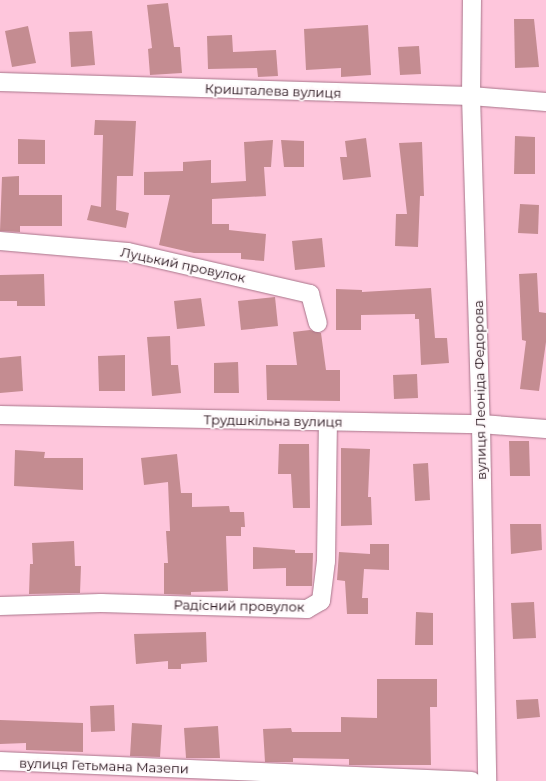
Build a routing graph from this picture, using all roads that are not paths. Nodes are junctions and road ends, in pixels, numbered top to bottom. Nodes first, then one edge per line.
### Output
1 (472, 0) edge
2 (0, 82) edge
3 (471, 96) junction
4 (546, 102) edge
5 (0, 241) edge
6 (318, 323) dead end
7 (0, 415) edge
8 (328, 422) junction
9 (481, 424) junction
10 (546, 429) edge
11 (0, 606) edge
12 (0, 761) edge
13 (472, 781) edge
14 (487, 781) edge

1 - 3 street, вулиця Леоніда Федорова
2 - 3 street, Кришталева вулиця
3 - 4 street, Кришталева вулиця
3 - 9 street, вулиця Леоніда Федорова
5 - 6 street, Луцький провулок
7 - 8 street, Трудшкільна вулиця
8 - 9 street, Трудшкільна вулиця
8 - 11 street, Радісний провулок
9 - 10 street, Трудшкільна вулиця
9 - 14 street, вулиця Леоніда Федорова
12 - 13 street, вулиця Гетьмана Мазепи

